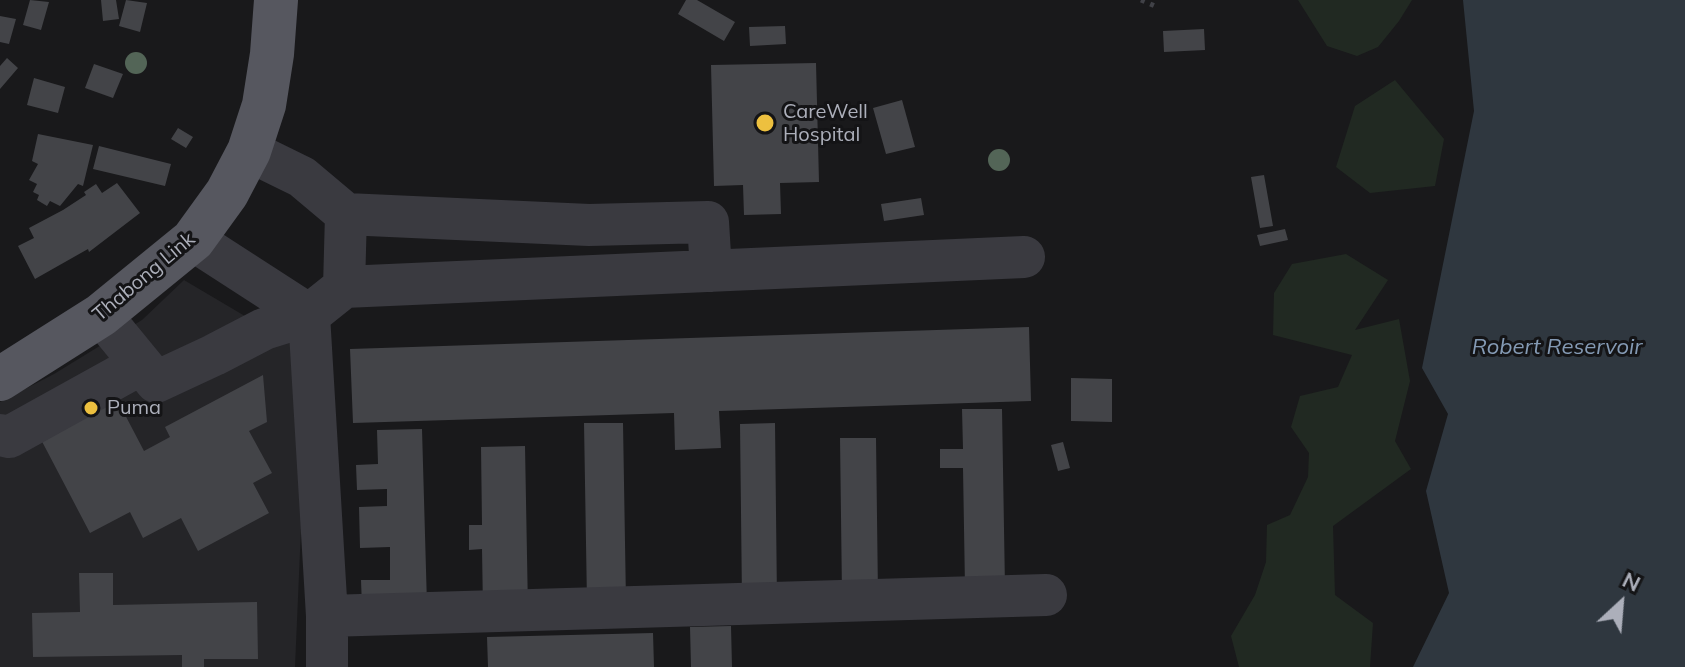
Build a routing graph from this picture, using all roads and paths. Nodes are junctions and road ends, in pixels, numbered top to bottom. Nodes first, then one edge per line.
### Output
1 (276, 0) edge
2 (1141, 0) edge
3 (1155, 6) dead end
4 (249, 151) junction
5 (346, 214) junction
6 (193, 240) junction
7 (1024, 257) dead end
8 (711, 271) junction
9 (344, 287) junction
10 (101, 315) junction
11 (309, 315) junction
12 (141, 364) junction
13 (0, 379) edge
14 (0, 435) edge
15 (1046, 595) dead end
16 (327, 616) junction
17 (327, 667) edge

1 - 4 main road, Thabong Link
2 - 3 path
4 - 5 lane
4 - 6 main road, Thabong Link
5 - 8 lane
5 - 9 lane
6 - 10 main road, Thabong Link
6 - 11 lane
7 - 8 lane
8 - 9 lane
9 - 11 lane
10 - 12 lane
10 - 13 main road, Thabong Link
11 - 12 lane
11 - 16 lane
12 - 14 lane
15 - 16 lane
16 - 17 lane

